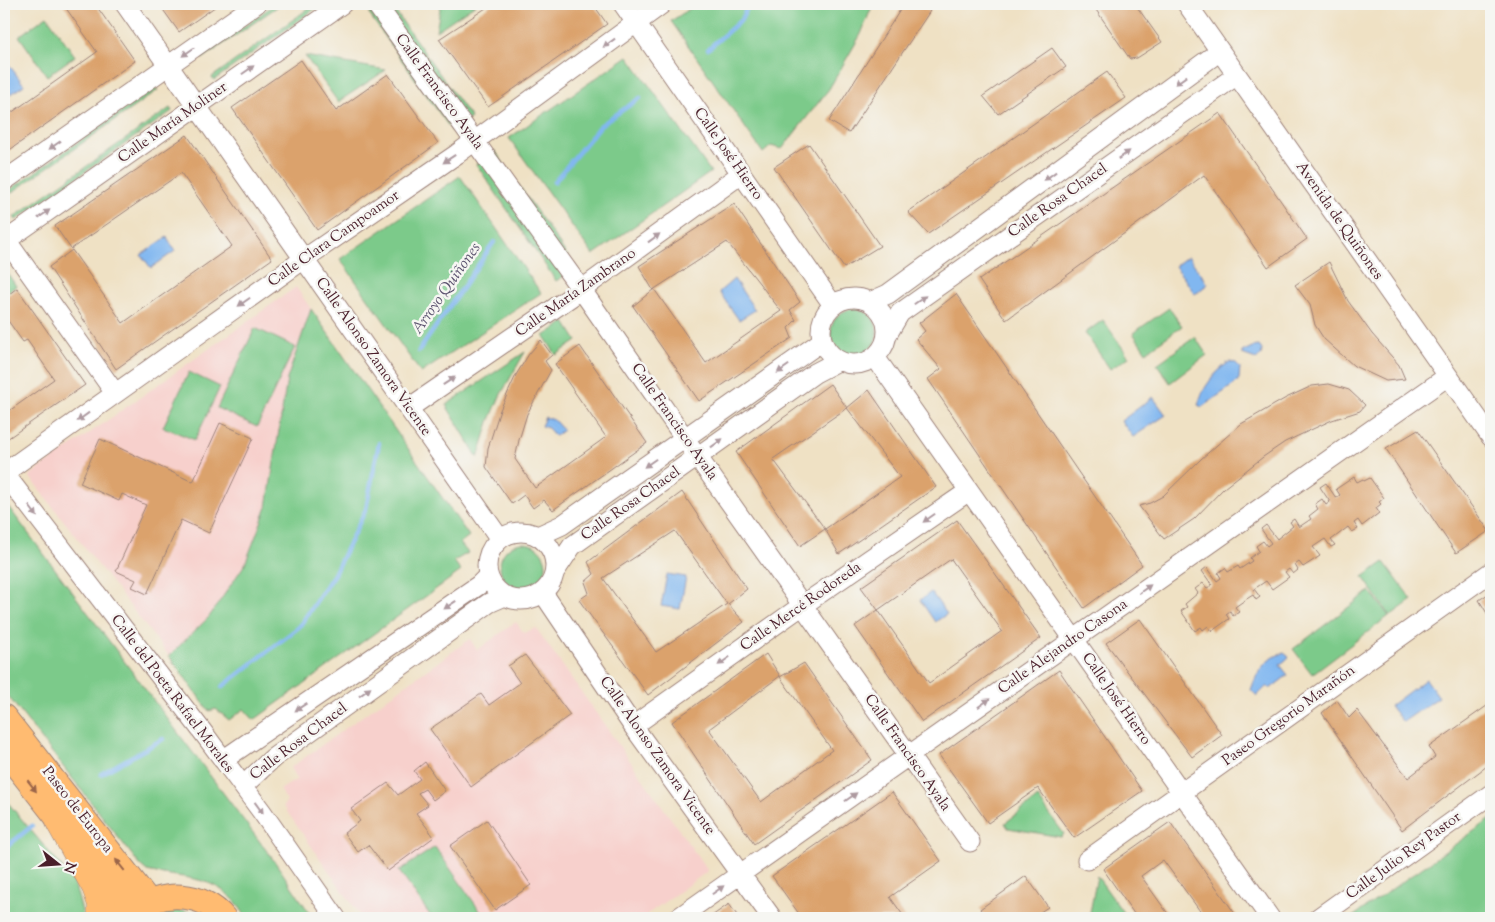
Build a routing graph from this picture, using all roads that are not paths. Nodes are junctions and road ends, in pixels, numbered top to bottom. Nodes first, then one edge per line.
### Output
1 (125, 4) edge
2 (256, 4) edge
3 (342, 4) edge
4 (376, 4) edge
5 (623, 4) edge
6 (662, 4) edge
7 (1187, 4) edge
8 (636, 23) junction
9 (1220, 51) junction
10 (168, 66) junction
11 (1237, 75) junction
12 (196, 106) junction
13 (474, 141) junction
14 (741, 174) junction
15 (4, 181) edge
16 (5, 240) edge
17 (304, 260) junction
18 (581, 290) junction
19 (870, 302) junction
20 (833, 305) junction
21 (887, 335) junction
22 (822, 341) junction
23 (875, 358) junction
24 (838, 361) junction
25 (1448, 376) junction
26 (115, 393) junction
27 (408, 408) junction
28 (1491, 437) edge
29 (685, 438) junction
30 (698, 457) junction
31 (4, 473) edge
32 (969, 491) junction
33 (538, 536) junction
34 (500, 539) junction
35 (556, 570) junction
36 (1491, 572) edge
37 (488, 576) junction
38 (543, 593) junction
39 (505, 596) junction
40 (803, 605) junction
41 (1074, 639) junction
42 (4, 717) edge
43 (633, 726) junction
44 (4, 750) edge
45 (909, 755) junction
46 (224, 760) junction
47 (243, 786) junction
48 (1182, 793) junction
49 (1491, 794) edge
50 (60, 822) junction
51 (970, 842) dead end
52 (1087, 860) dead end
53 (741, 874) junction
54 (150, 903) junction
55 (102, 918) edge
56 (131, 918) edge
57 (224, 918) edge
58 (336, 918) edge
59 (678, 918) edge
60 (772, 918) edge
61 (1270, 918) edge
62 (1318, 918) edge

1 - 10 street, Calle Alonso Zamora Vicente
2 -> 10 street
12 -> 3 street, Calle María Moliner
4 - 13 street, Calle Francisco Ayala
5 - 8 street, Calle José Hierro
6 - 8 street, Calle Clara Campoamor
7 - 9 street, Avenida de Quiñones
8 -> 13 street, Calle Clara Campoamor
8 - 14 street, Calle José Hierro
9 - 11 street, Avenida de Quiñones
9 -> 19 street, Calle Rosa Chacel
10 - 12 street, Calle Alonso Zamora Vicente
10 -> 15 street
21 -> 11 street, Calle Rosa Chacel
11 - 25 street, Avenida de Quiñones
16 -> 12 street, Calle María Moliner
12 - 17 street, Calle Alonso Zamora Vicente
13 -> 17 street, Calle Clara Campoamor
13 - 18 street, Calle Francisco Ayala
18 -> 14 street, Calle María Zambrano
14 - 20 street, Calle José Hierro
16 - 26 street
17 -> 26 street, Calle Clara Campoamor
17 - 27 street, Calle Alonso Zamora Vicente
27 -> 18 street, Calle María Zambrano
18 - 29 street, Calle Francisco Ayala
19 - 20 street
19 - 21 street
20 - 22 street
21 - 23 street
22 - 24 street
22 -> 29 street, Calle Rosa Chacel
23 - 24 street
23 - 32 street, Calle José Hierro
30 -> 24 street, Calle Rosa Chacel
25 - 28 street, Avenida de Quiñones
41 -> 25 street, Calle Alejandro Casona
26 -> 31 street, Calle Clara Campoamor
27 - 34 street, Calle Alonso Zamora Vicente
29 - 30 street, Calle Francisco Ayala
29 -> 33 street, Calle Rosa Chacel
30 - 35 street, Calle Rosa Chacel
30 - 40 street, Calle Francisco Ayala
31 -> 46 street, Calle del Poeta Rafael Morales
32 -> 40 street, Calle Mercé Rodoreda
32 - 41 street, Calle José Hierro
33 - 34 street
33 - 35 street
34 - 37 street
35 - 38 street
36 - 48 street, Paseo Gregorio Marañón
37 - 39 street
37 -> 46 street, Calle Rosa Chacel
38 - 39 street
38 - 43 street, Calle Alonso Zamora Vicente
47 -> 39 street, Calle Rosa Chacel
40 -> 43 street, Calle Mercé Rodoreda
40 - 45 street, Calle Francisco Ayala
45 -> 41 street, Calle Alejandro Casona
41 - 48 street, Calle José Hierro
54 -> 42 main road, Paseo de Europa
43 - 53 street, Calle Alonso Zamora Vicente
44 -> 50 main road, Paseo de Europa
45 - 51 street, Calle Francisco Ayala
53 -> 45 street, Calle Alejandro Casona
46 - 47 street, Calle del Poeta Rafael Morales
47 -> 58 street, Calle del Poeta Rafael Morales
48 - 52 street, Paseo Gregorio Marañón
48 - 61 street, Calle José Hierro
49 - 62 street, Calle Julio Rey Pastor
50 - 55 highway
50 - 56 main road, Paseo de Europa
59 -> 53 street, Calle Alejandro Casona
53 - 60 street, Calle Alonso Zamora Vicente
54 - 56 main road
54 - 57 main road

